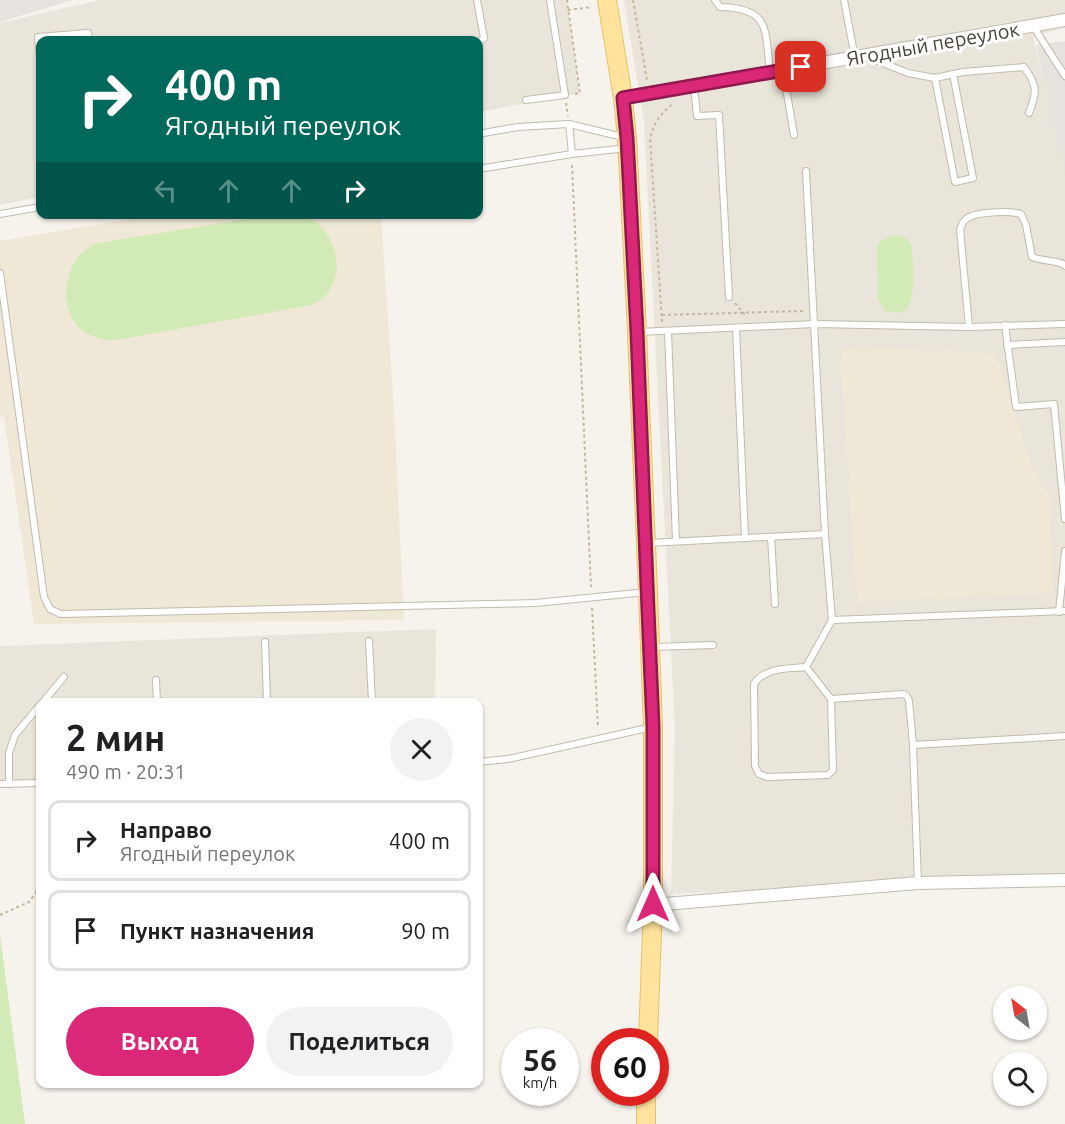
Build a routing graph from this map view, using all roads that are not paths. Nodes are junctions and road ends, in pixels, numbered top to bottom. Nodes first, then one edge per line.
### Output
1 (477, 0) edge
2 (550, 0) edge
3 (715, 0) edge
4 (844, 0) edge
5 (611, 2) edge
6 (733, 4) edge
7 (1065, 20) edge
8 (1033, 26) junction
9 (50, 36) edge
10 (88, 36) edge
11 (483, 39) edge
12 (860, 57) junction
13 (783, 70) junction
14 (770, 72) junction
15 (953, 74) junction
16 (1065, 76) edge
17 (934, 78) junction
18 (693, 86) junction
19 (623, 98) junction
20 (526, 100) dead end
21 (1029, 113) dead end
22 (568, 124) junction
23 (483, 133) edge
24 (794, 135) dead end
25 (627, 143) junction
26 (572, 154) junction
27 (483, 168) edge
28 (806, 171) dead end
29 (36, 208) edge
30 (0, 214) edge
31 (1065, 266) edge
32 (0, 273) edge
33 (729, 297) road end
34 (815, 324) junction
35 (1065, 324) edge
36 (1005, 325) junction
37 (969, 327) junction
38 (736, 328) junction
39 (665, 331) junction
40 (637, 332) junction
41 (1065, 342) edge
42 (1007, 345) junction
43 (1065, 519) edge
44 (825, 534) junction
45 (771, 537) junction
46 (745, 538) junction
47 (676, 541) junction
48 (645, 543) junction
49 (1065, 551) edge
50 (648, 592) junction
51 (775, 604) dead end
52 (1062, 611) edge
53 (832, 620) junction
54 (369, 641) dead end
55 (266, 642) dead end
56 (713, 645) dead end
57 (650, 647) junction
58 (806, 667) junction
59 (64, 677) dead end
60 (156, 680) dead end
61 (47, 698) edge
62 (157, 698) edge
63 (267, 698) edge
64 (372, 698) edge
65 (831, 699) junction
66 (36, 711) edge
67 (653, 726) junction
68 (1065, 736) edge
69 (913, 745) junction
70 (483, 762) edge
71 (36, 783) edge
72 (0, 784) edge
73 (9, 784) junction
74 (1065, 880) edge
75 (918, 883) junction
76 (653, 904) junction
77 (648, 1028) edge
78 (646, 1106) edge
79 (646, 1124) edge

1 - 11 lane
2 - 20 lane
3 - 6 lane
4 - 12 lane
5 - 19 main road
6 - 14 lane
7 - 8 street, Ягодный переулок
8 - 12 street, Ягодный переулок
8 - 16 lane
9 - 10 lane
12 - 13 street, Ягодный переулок
12 - 17 lane
13 - 14 street, Ягодный переулок
13 - 24 lane
14 - 18 street, Ягодный переулок
15 - 17 lane
15 - 17 lane
15 - 21 lane
18 - 19 street, Ягодный переулок
18 - 33 lane
19 - 25 main road
22 - 23 lane
22 - 25 lane
22 - 26 lane
25 - 26 lane
25 - 40 main road
26 - 27 lane
28 - 34 lane
29 - 30 lane
31 - 37 lane
32 - 50 lane
34 - 37 lane
34 - 38 lane
34 - 44 lane
35 - 36 lane
36 - 37 lane
36 - 42 lane
38 - 39 lane
38 - 46 lane
39 - 40 lane
39 - 47 lane
40 - 48 main road
41 - 42 lane
42 - 43 lane
44 - 45 lane
44 - 53 lane
45 - 46 lane
45 - 51 lane
46 - 47 lane
47 - 48 lane
48 - 50 main road
49 - 52 lane
50 - 57 main road
52 - 53 lane
53 - 58 lane
54 - 64 lane
55 - 63 lane
56 - 57 lane
57 - 67 main road
58 - 65 lane
58 - 65 lane
59 - 61 lane
60 - 62 lane
65 - 69 lane
66 - 73 lane
67 - 70 lane
67 - 76 main road
68 - 69 lane
69 - 75 lane
71 - 73 lane
72 - 73 lane
74 - 75 street
75 - 76 street
76 - 77 main road
78 - 79 main road

